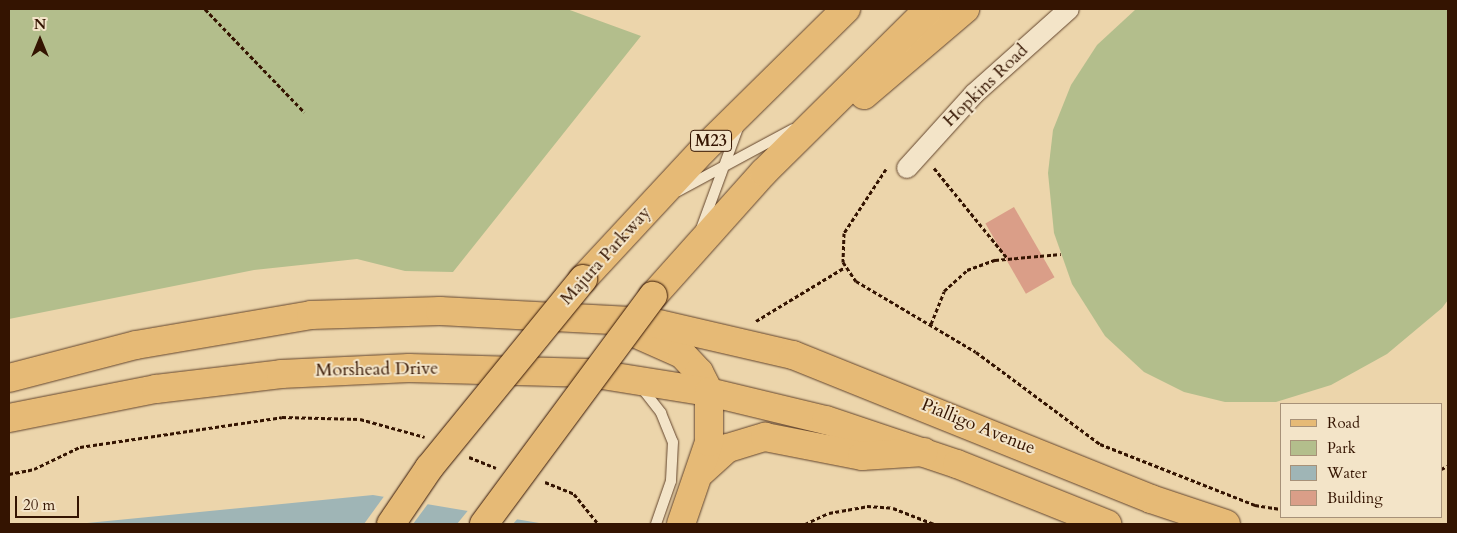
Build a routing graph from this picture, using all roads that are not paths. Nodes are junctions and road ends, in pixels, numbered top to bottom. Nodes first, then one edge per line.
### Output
1 (846, 9) edge
2 (929, 9) edge
3 (965, 9) edge
4 (1069, 9) edge
5 (747, 106) junction
6 (820, 114) junction
7 (899, 165) road end
8 (724, 168) junction
9 (764, 172) junction
10 (652, 204) junction
11 (694, 248) junction
12 (596, 318) junction
13 (9, 378) edge
14 (635, 380) junction
15 (709, 392) junction
16 (9, 418) edge
17 (924, 452) junction
18 (701, 472) junction
19 (391, 524) edge
20 (484, 524) edge
21 (656, 524) edge
22 (681, 524) edge
23 (1107, 524) edge
24 (1226, 524) edge

1 - 5 main road, Majura Parkway / M23
2 - 6 main road
3 - 9 main road
4 - 7 street, Hopkins Road
5 - 8 lane
5 - 10 main road, Majura Parkway / M23
6 - 8 lane
6 - 9 main road
8 - 10 lane
8 - 11 lane
9 - 11 main road
10 - 19 main road, Majura Parkway / M23, bridge
11 - 20 main road, bridge
12 - 13 main road
12 - 15 main road
12 - 24 main road, Pialligo Avenue
14 - 15 main road, Morshead Drive
14 - 16 main road, Morshead Drive
14 - 21 lane
15 - 17 main road, Morshead Drive
15 - 18 main road
17 - 18 main road
17 - 23 main road
18 - 22 main road

